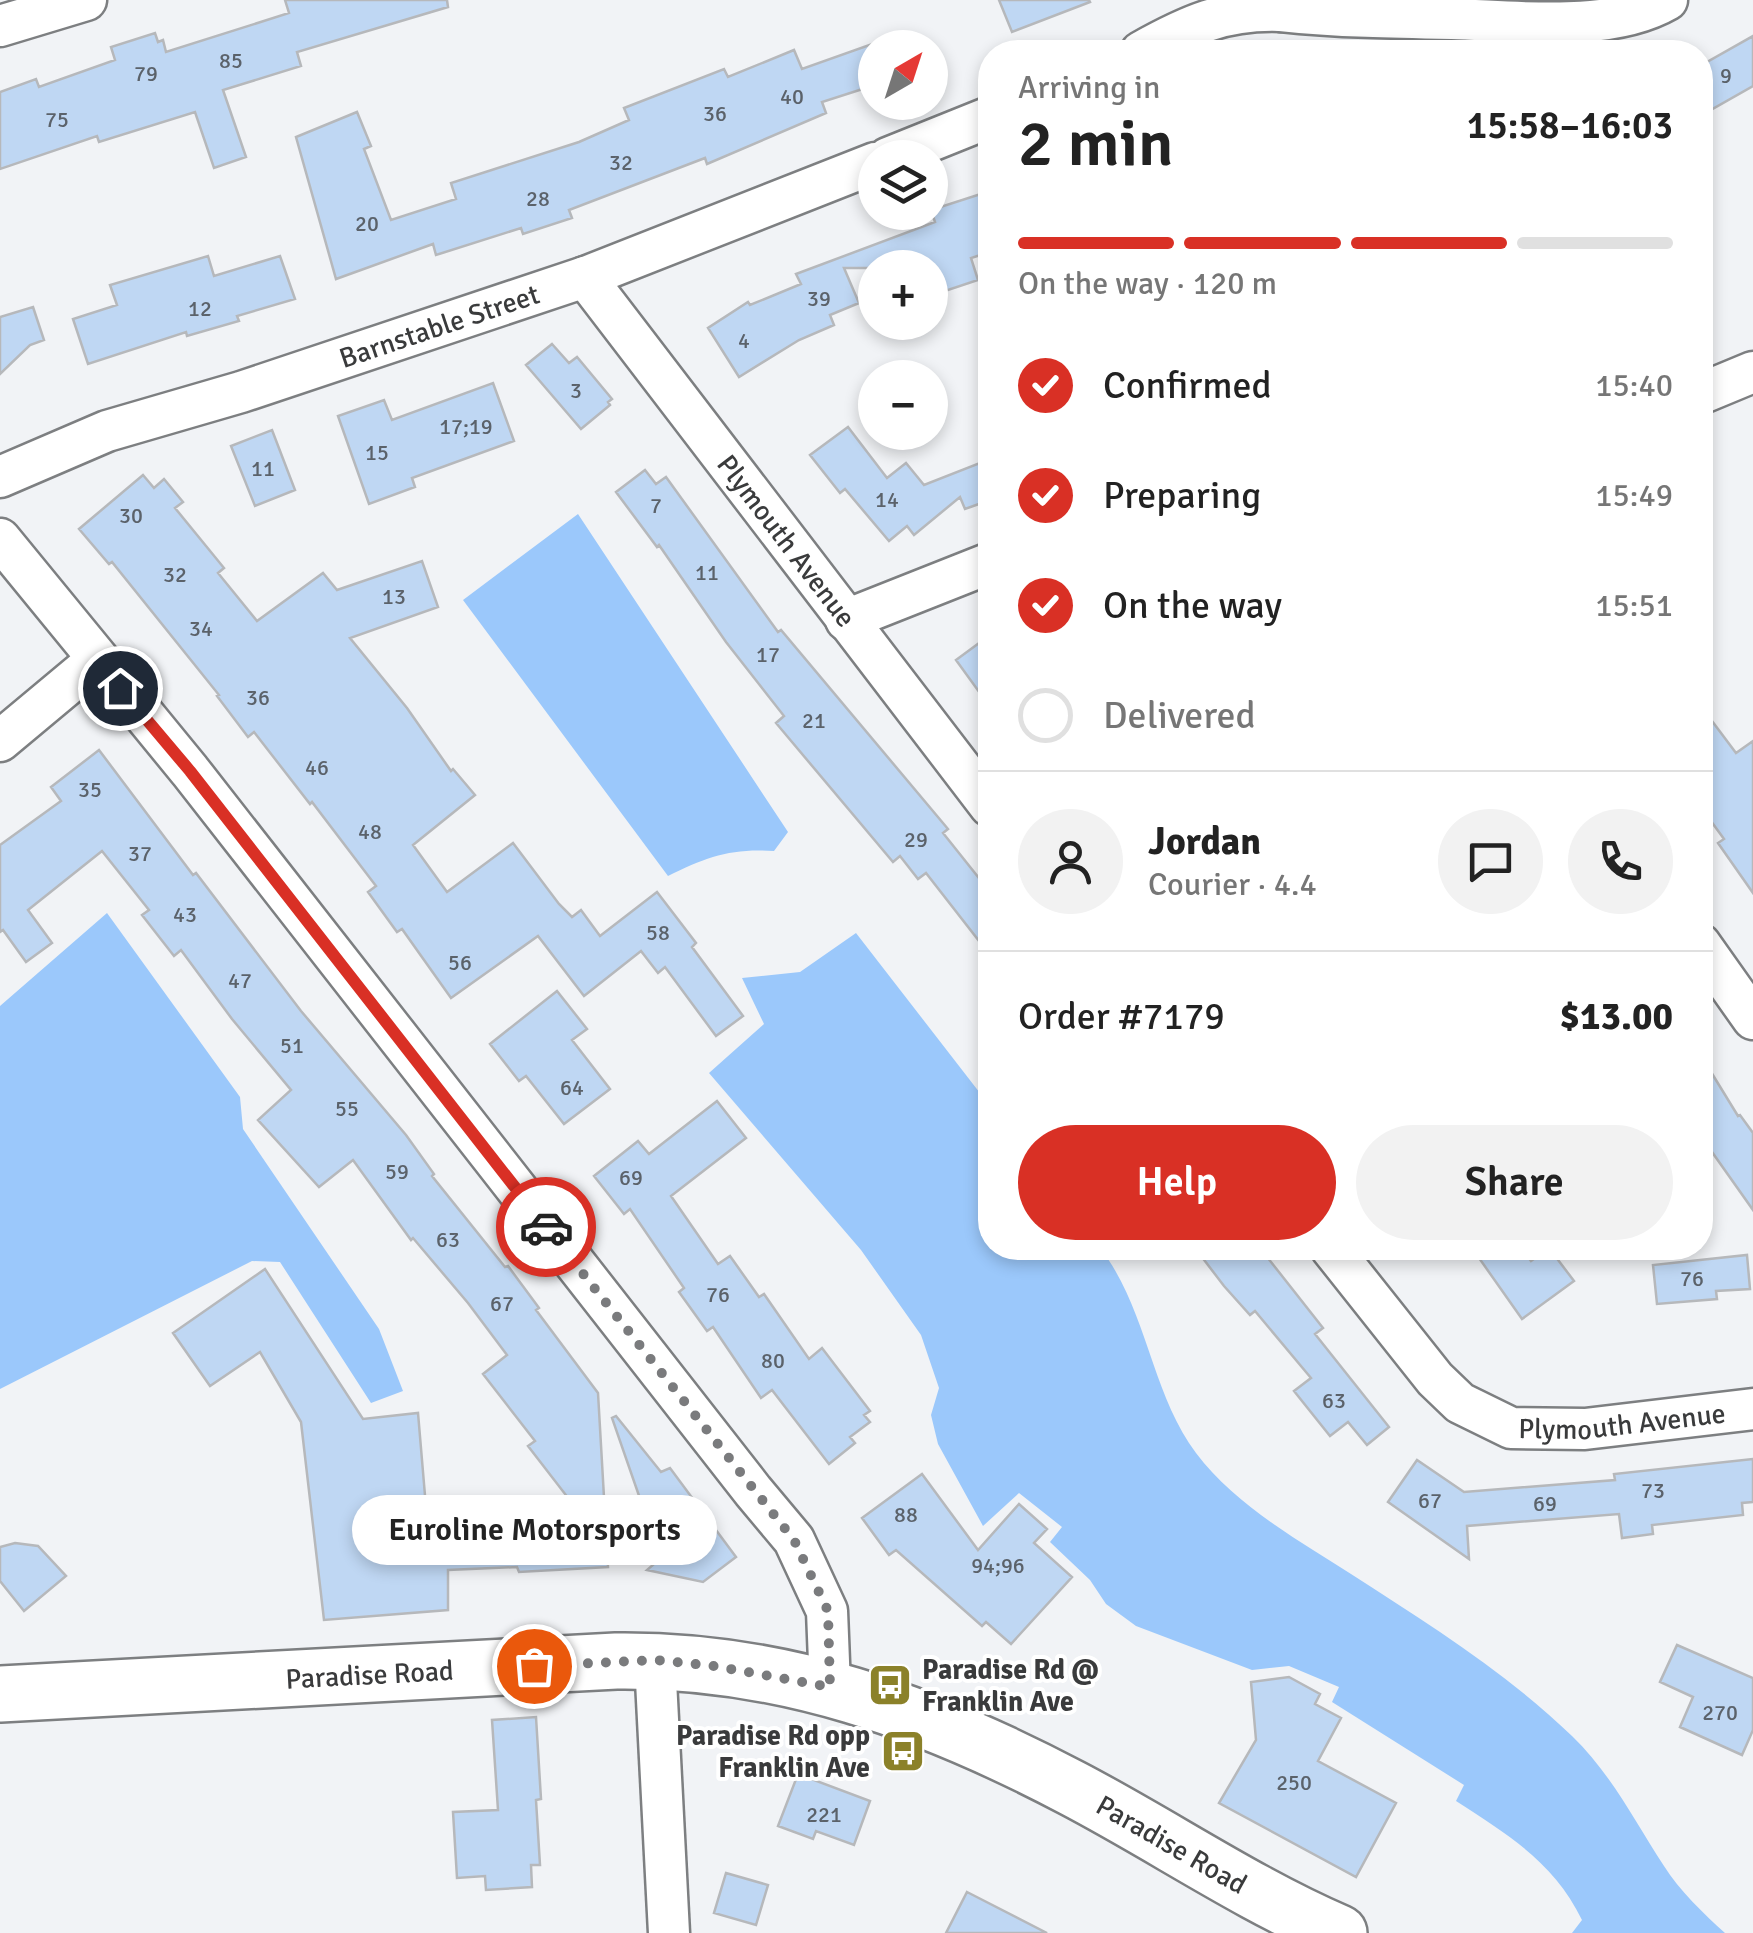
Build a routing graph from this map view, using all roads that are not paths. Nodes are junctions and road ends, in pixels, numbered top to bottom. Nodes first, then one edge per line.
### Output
1 (86, 0) edge
2 (1667, 0) edge
3 (1281, 5) edge
4 (0, 26) edge
5 (1173, 40) edge
6 (978, 122) edge
7 (933, 140) edge
8 (858, 170) edge
9 (586, 277) junction
10 (1753, 372) edge
11 (1713, 389) edge
12 (0, 477) edge
13 (0, 539) edge
14 (978, 568) edge
15 (846, 620) junction
16 (97, 660) junction
17 (0, 741) edge
18 (978, 790) edge
19 (1713, 963) edge
20 (1753, 1020) edge
21 (1341, 1260) edge
22 (1753, 1409) edge
23 (656, 1660) junction
24 (830, 1687) junction
25 (0, 1694) edge
26 (670, 1933) edge
27 (1339, 1933) edge

1 - 4 street
2 - 3 street
3 - 5 street
6 - 7 street
8 - 9 street, Barnstable Street
9 - 12 street, Barnstable Street
9 - 15 street, Plymouth Avenue
10 - 11 street
13 - 16 street
14 - 15 street
15 - 18 street, Plymouth Avenue
16 - 17 street
16 - 24 street
19 - 20 street
21 - 22 street, Plymouth Avenue
23 - 24 highway, Paradise Road
23 - 25 highway, Paradise Road
23 - 26 street
24 - 27 highway, Paradise Road

